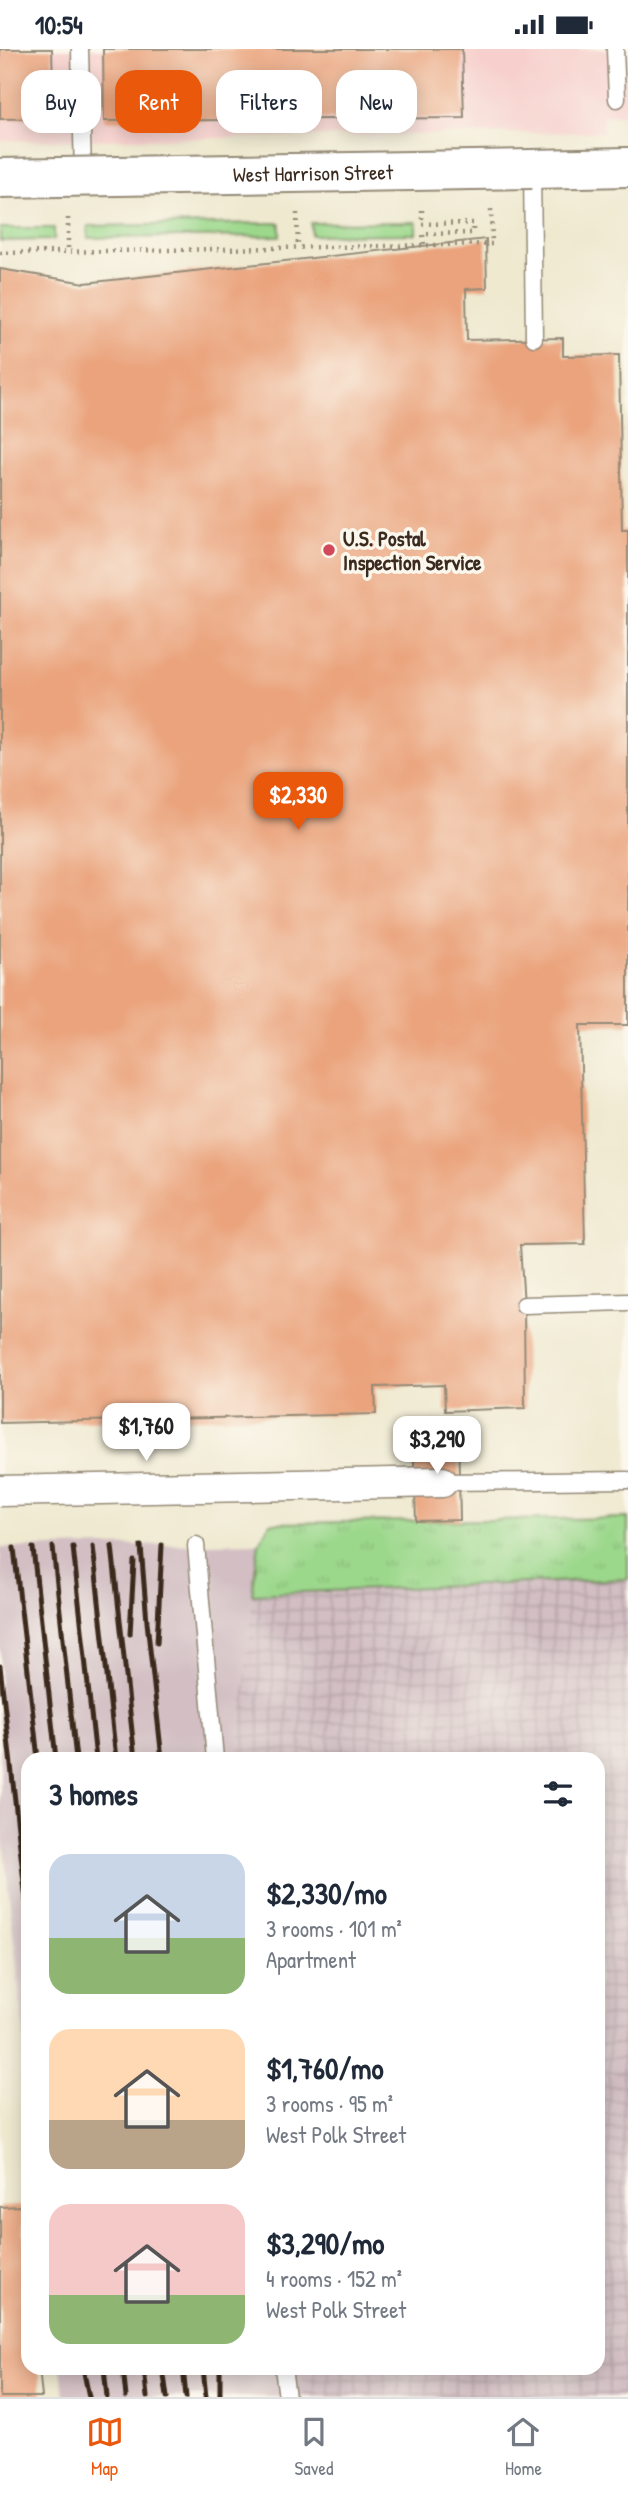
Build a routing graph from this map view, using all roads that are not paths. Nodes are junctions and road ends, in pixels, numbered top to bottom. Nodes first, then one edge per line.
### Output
1 (80, 49) edge
2 (615, 49) edge
3 (617, 99) dead end
4 (628, 167) edge
5 (531, 169) junction
6 (83, 177) junction
7 (0, 179) edge
8 (534, 338) dead end
9 (628, 1302) edge
10 (524, 1305) dead end
11 (628, 1480) edge
12 (442, 1482) joint
13 (0, 1491) edge
14 (195, 1545) dead end
15 (214, 1752) edge
16 (284, 2375) edge
17 (287, 2397) edge

1 - 6 lane
2 - 3 lane
4 - 5 main road, West Harrison Street
5 - 6 main road, West Harrison Street, bridge
5 - 8 lane
6 - 7 main road, West Harrison Street, bridge
9 - 10 lane
11 - 12 lane
12 - 13 street
14 - 15 lane
16 - 17 lane

